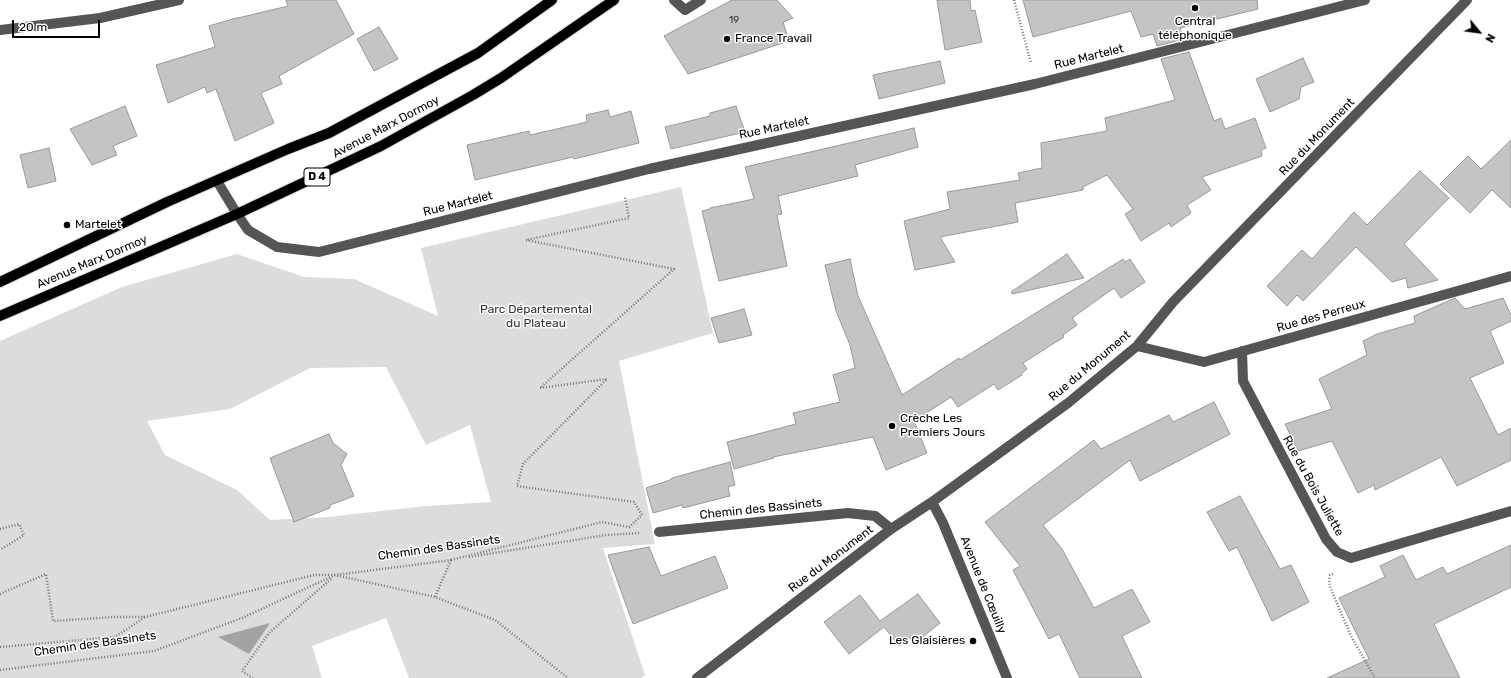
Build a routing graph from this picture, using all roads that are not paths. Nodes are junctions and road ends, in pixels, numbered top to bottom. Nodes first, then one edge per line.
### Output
1 (179, 0) edge
2 (552, 0) edge
3 (614, 0) edge
4 (674, 0) edge
5 (701, 0) edge
6 (1365, 0) edge
7 (1466, 0) edge
8 (0, 30) edge
9 (216, 181) junction
10 (237, 214) junction
11 (1511, 276) edge
12 (0, 282) edge
13 (0, 316) edge
14 (1137, 346) junction
15 (1242, 351) junction
16 (932, 502) junction
17 (1511, 511) edge
18 (891, 529) junction
19 (659, 532) road end
20 (697, 678) edge
21 (1007, 678) edge

1 - 8 street
2 - 9 main road, Avenue Marx Dormoy
3 - 10 main road, Avenue Marx Dormoy / D 4
4 - 5 street
6 - 10 street, Rue Martelet
7 - 14 street, Rue du Monument
9 - 10 street, Rue Martelet
9 - 12 main road, Avenue Marx Dormoy
10 - 13 main road, Avenue Marx Dormoy / D 4
11 - 15 street, Rue des Perreux
14 - 15 street, Rue des Perreux
14 - 16 street, Rue du Monument
15 - 17 street, Rue du Bois Juliette
16 - 18 street, Rue du Monument
16 - 21 street, Avenue de Cœuilly
18 - 19 street, Chemin des Bassinets
18 - 20 street, Rue du Monument

